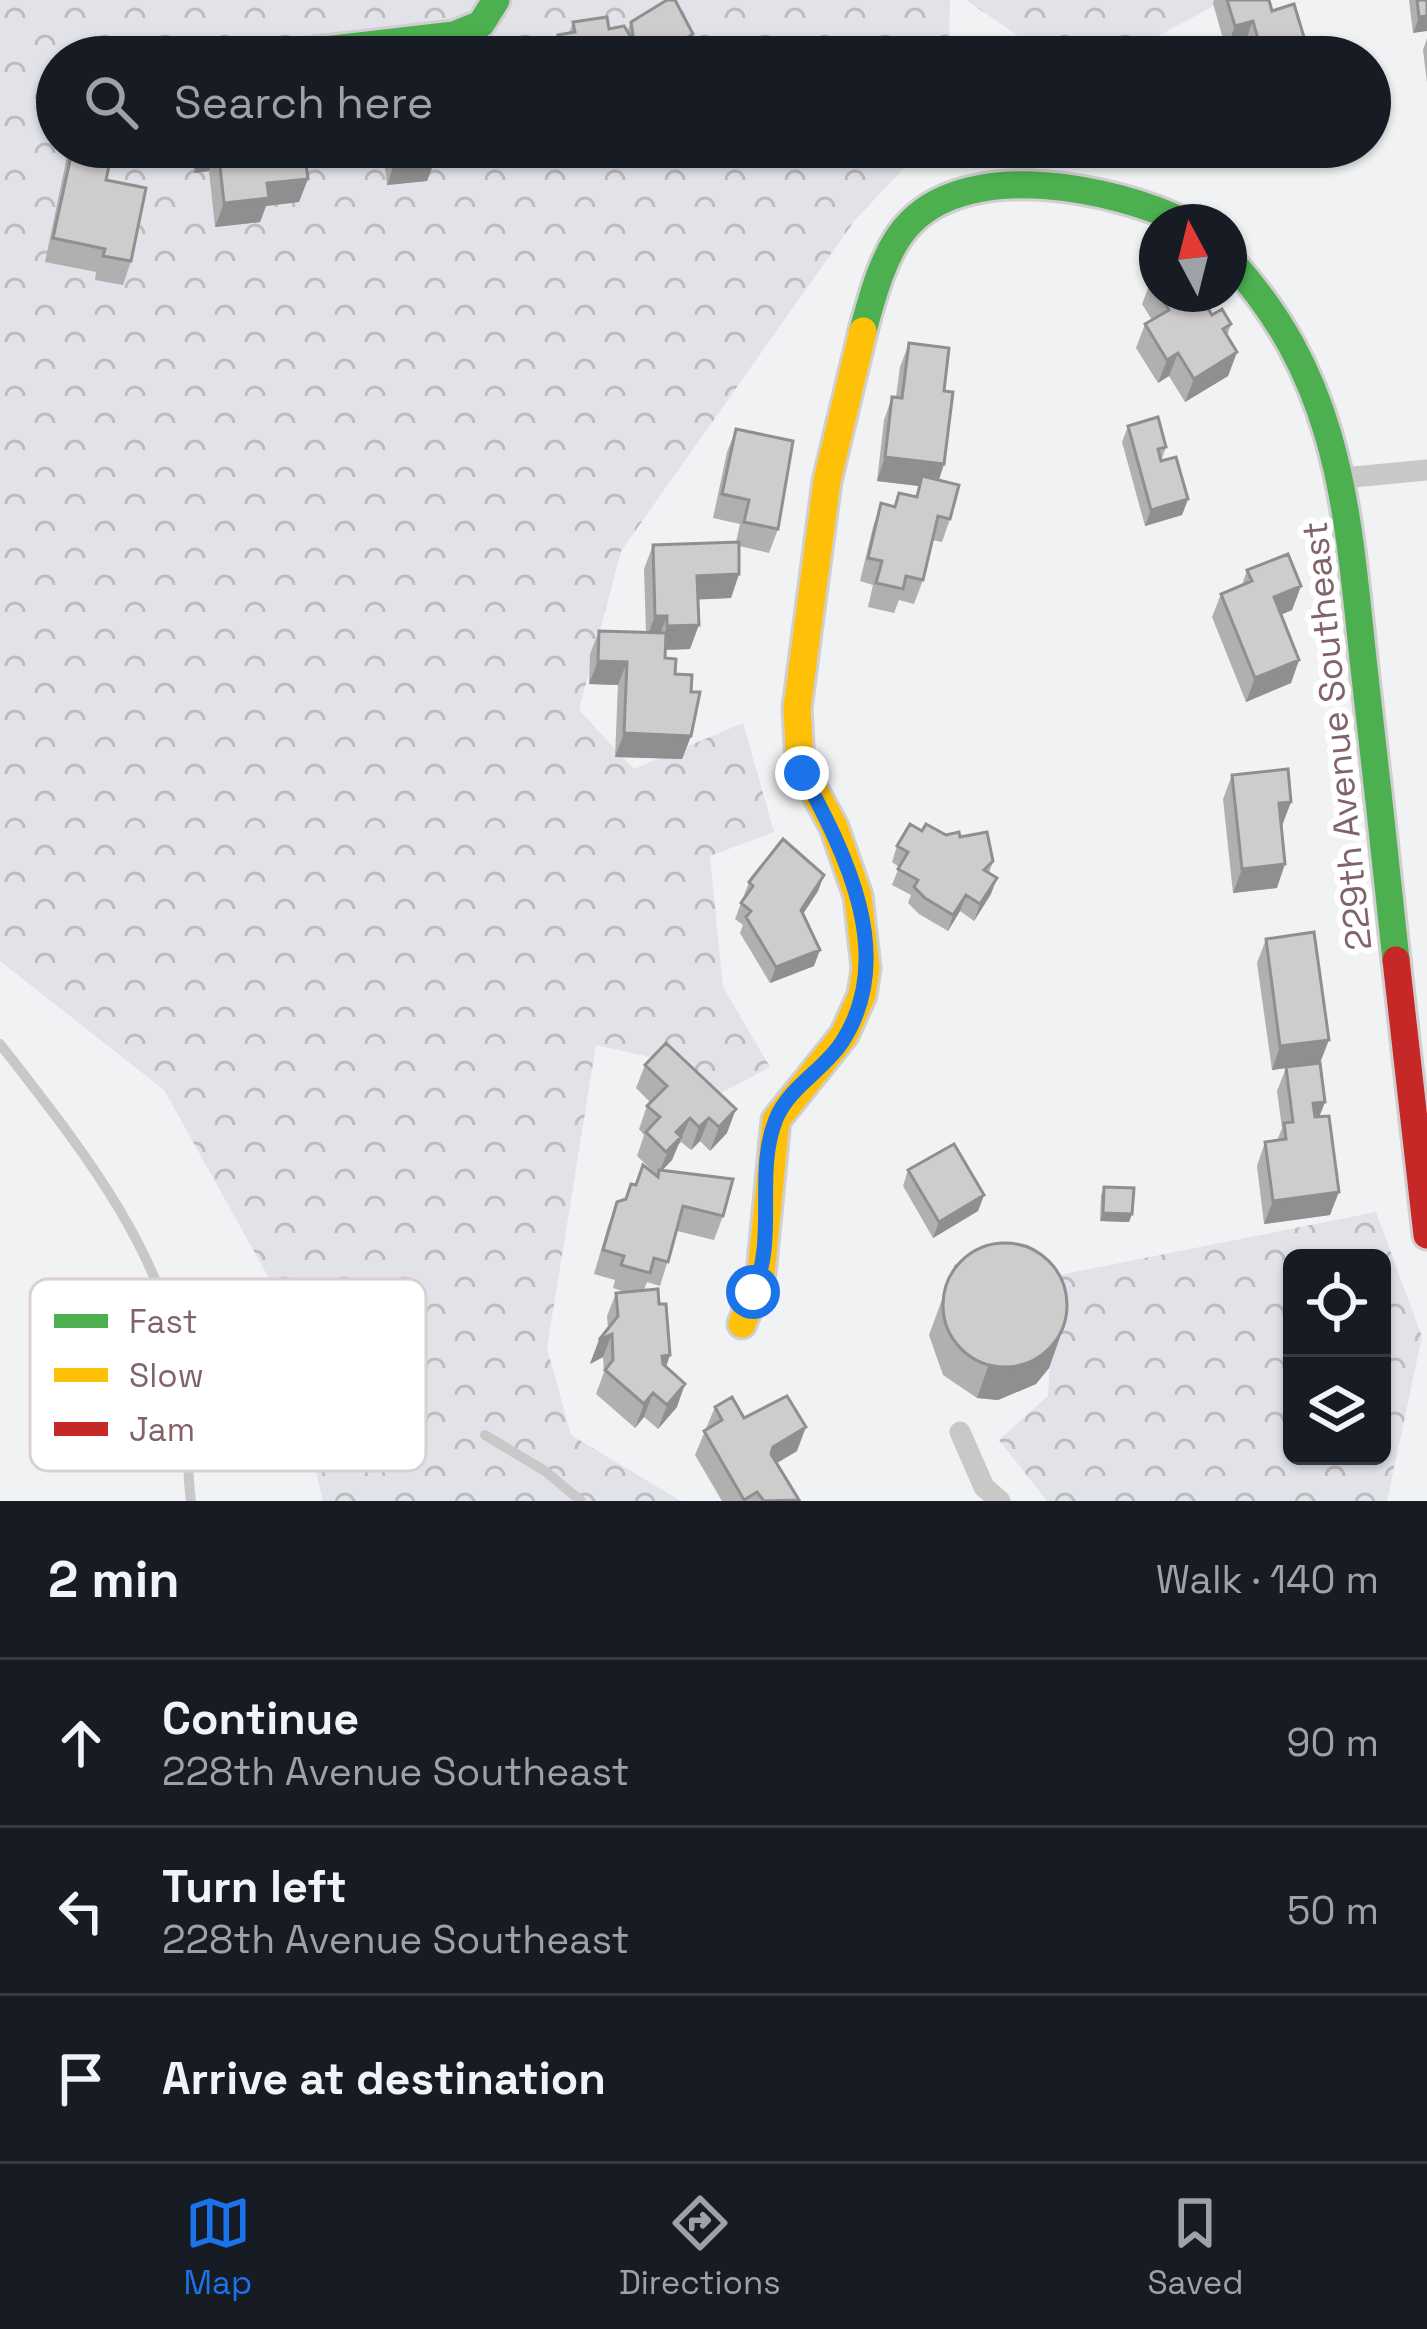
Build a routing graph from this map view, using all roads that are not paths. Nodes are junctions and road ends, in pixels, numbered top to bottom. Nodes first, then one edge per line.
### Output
1 (488, 12) edge
2 (445, 36) edge
3 (1146, 204) edge
4 (1247, 283) edge
5 (1427, 470) edge
6 (1343, 478) junction
7 (0, 1044) edge
8 (1427, 1235) edge
9 (158, 1279) edge
10 (742, 1324) dead end
11 (960, 1432) dead end
12 (485, 1435) dead end
13 (189, 1471) edge
14 (190, 1501) edge
15 (581, 1501) edge
16 (1000, 1501) edge

1 - 2 street
3 - 10 street
4 - 6 street, 229th Avenue Southeast
5 - 6 street
6 - 8 street, 229th Avenue Southeast
7 - 9 lane
11 - 16 street
12 - 15 lane
13 - 14 lane

